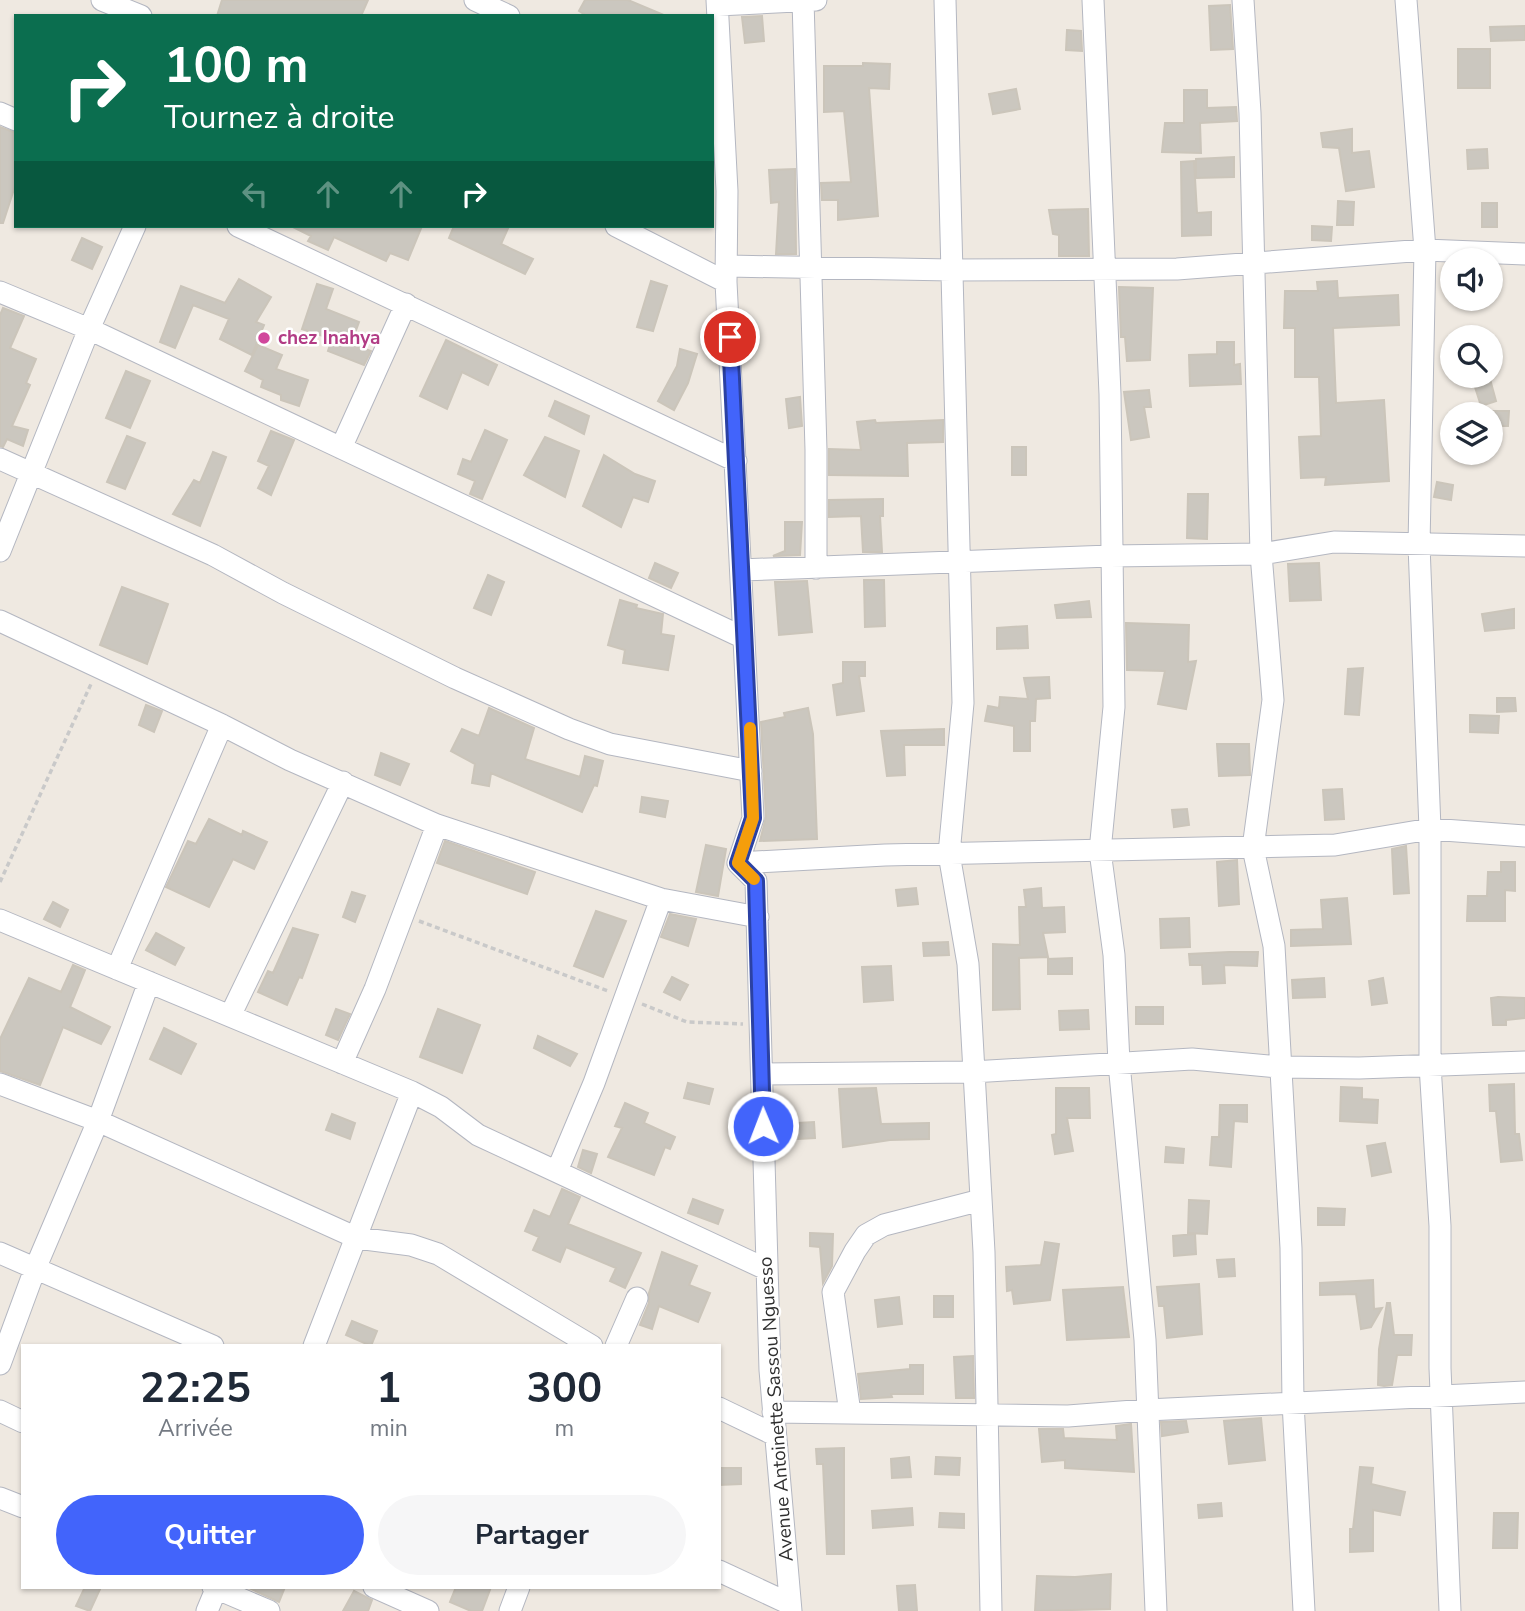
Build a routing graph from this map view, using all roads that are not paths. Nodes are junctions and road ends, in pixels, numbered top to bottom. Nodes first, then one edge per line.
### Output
1 (102, 0) edge
2 (475, 0) edge
3 (803, 0) edge
4 (816, 0) edge
5 (945, 0) edge
6 (1093, 0) edge
7 (1243, 0) edge
8 (1405, 0) edge
9 (718, 3) edge
10 (136, 14) edge
11 (505, 14) edge
12 (718, 109) edge
13 (134, 228) edge
14 (242, 228) edge
15 (621, 228) edge
16 (1425, 250) junction
17 (1525, 254) edge
18 (1254, 265) junction
19 (809, 267) junction
20 (1103, 268) junction
21 (951, 270) junction
22 (727, 274) junction
23 (0, 292) edge
24 (406, 303) junction
25 (89, 329) junction
26 (341, 448) junction
27 (0, 459) edge
28 (736, 461) junction
29 (30, 472) junction
30 (1419, 545) junction
31 (1525, 546) edge
32 (0, 551) edge
33 (1261, 554) junction
34 (1110, 556) junction
35 (958, 563) junction
36 (816, 568) junction
37 (741, 570) junction
38 (0, 621) edge
39 (744, 638) junction
40 (222, 725) junction
41 (751, 771) junction
42 (343, 782) junction
43 (437, 825) junction
44 (1430, 829) junction
45 (1525, 836) edge
46 (1254, 848) junction
47 (1100, 851) junction
48 (949, 854) junction
49 (738, 863) junction
50 (661, 899) junction
51 (758, 917) junction
52 (0, 920) edge
53 (117, 969) junction
54 (149, 982) junction
55 (230, 1016) junction
56 (1525, 1062) edge
57 (342, 1063) junction
58 (1119, 1063) junction
59 (1430, 1065) junction
60 (1279, 1067) junction
61 (972, 1072) junction
62 (762, 1074) junction
63 (0, 1084) edge
64 (412, 1092) junction
65 (98, 1121) junction
66 (557, 1171) junction
67 (981, 1200) junction
68 (357, 1238) junction
69 (0, 1253) edge
70 (35, 1269) junction
71 (766, 1269) junction
72 (637, 1298) dead end
73 (208, 1344) edge
74 (315, 1344) edge
75 (589, 1344) edge
76 (617, 1344) edge
77 (0, 1364) edge
78 (1525, 1392) edge
79 (1441, 1396) junction
80 (1293, 1402) junction
81 (721, 1409) edge
82 (1147, 1409) junction
83 (0, 1411) edge
84 (773, 1412) junction
85 (850, 1413) junction
86 (986, 1416) junction
87 (21, 1421) edge
88 (775, 1435) junction
89 (0, 1498) edge
90 (21, 1506) edge
91 (721, 1572) edge
92 (215, 1589) edge
93 (217, 1589) edge
94 (378, 1589) edge
95 (518, 1589) edge
96 (790, 1608) edge
97 (207, 1611) edge
98 (269, 1611) edge
99 (428, 1611) edge
100 (510, 1611) edge
101 (991, 1611) edge
102 (1156, 1611) edge
103 (1304, 1611) edge
104 (1450, 1611) edge

1 - 10 street
2 - 11 street
3 - 4 street
3 - 9 street
3 - 19 street
5 - 21 street
6 - 20 street
7 - 18 street
8 - 16 street
9 - 12 street
12 - 22 street
13 - 25 street
14 - 24 street
15 - 22 street
16 - 17 street
16 - 18 street
16 - 30 street
18 - 20 street
18 - 33 street
19 - 21 street
19 - 22 street
19 - 36 street
20 - 21 street
20 - 34 street
21 - 35 street
22 - 28 street
23 - 25 street
24 - 26 street
24 - 28 street
25 - 26 street
25 - 29 street
26 - 39 street
27 - 29 street
28 - 37 street
29 - 32 street
29 - 41 street
30 - 31 street
30 - 33 street
30 - 44 street
33 - 34 street
33 - 46 street
34 - 35 street
34 - 47 street
35 - 36 street
35 - 48 street
36 - 37 street
37 - 39 street
38 - 40 street
39 - 41 street
40 - 42 street
40 - 53 street
41 - 49 street
42 - 43 street
42 - 55 street
43 - 50 street
43 - 57 street
44 - 45 street
44 - 46 street
44 - 59 street
46 - 47 street
46 - 60 street
47 - 48 street
47 - 58 street
48 - 49 street
48 - 61 street
49 - 51 street, Avenue Antoinette Sassou Nguesso
50 - 51 street
50 - 66 street
51 - 62 street, Avenue Antoinette Sassou Nguesso
52 - 53 street
53 - 54 street
54 - 55 street
54 - 65 street
55 - 57 street
56 - 59 street
57 - 64 street
58 - 60 street
58 - 61 street
58 - 82 street
59 - 60 street
59 - 79 street
60 - 80 street
61 - 62 street
61 - 67 street
62 - 71 street, Avenue Antoinette Sassou Nguesso
63 - 65 street
64 - 66 street
64 - 68 street
65 - 68 street
65 - 70 street
66 - 71 street
67 - 85 street
67 - 86 street
68 - 74 street
68 - 75 street
69 - 70 street
70 - 73 street
70 - 77 street
71 - 84 street, Avenue Antoinette Sassou Nguesso
72 - 76 street
78 - 79 street
79 - 80 street
79 - 104 street
80 - 82 street
80 - 103 street
81 - 88 street
82 - 86 street
82 - 102 street
83 - 87 street
84 - 85 street
84 - 88 street, Avenue Antoinette Sassou Nguesso
85 - 86 street
86 - 101 street
88 - 96 street, Avenue Antoinette Sassou Nguesso
89 - 90 street
91 - 96 street
92 - 97 street
93 - 98 street
94 - 99 street
95 - 100 street

